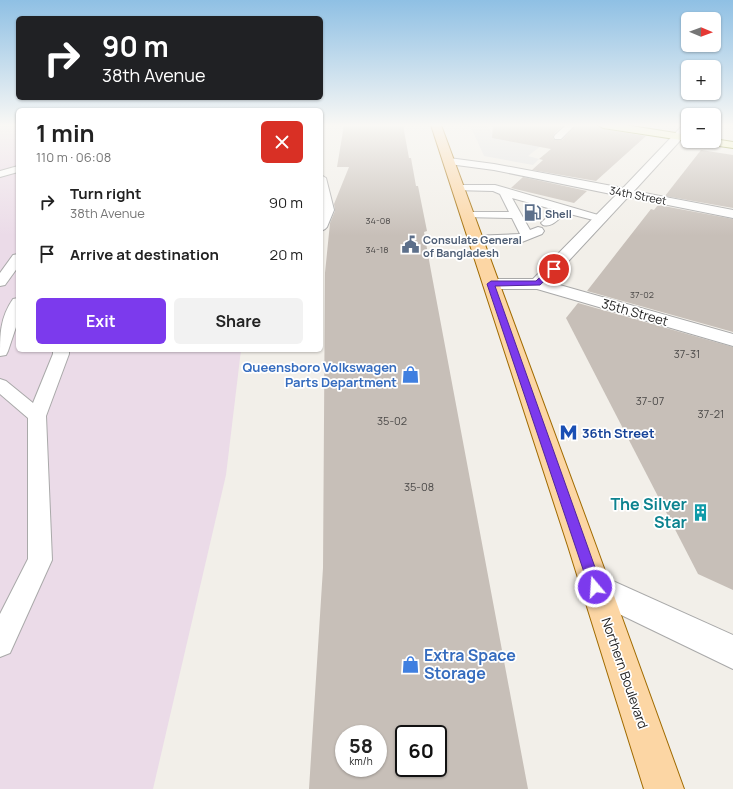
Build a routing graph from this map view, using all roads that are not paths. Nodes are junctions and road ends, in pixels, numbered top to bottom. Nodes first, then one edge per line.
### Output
1 (449, 162) joint
2 (658, 162) edge
3 (16, 170) edge
4 (0, 174) edge
5 (323, 187) edge
6 (458, 188) junction
7 (504, 192) junction
8 (626, 192) junction
9 (563, 209) junction
10 (733, 214) edge
11 (467, 215) junction
12 (516, 215) junction
13 (601, 219) junction
14 (323, 222) edge
15 (538, 230) junction
16 (476, 239) junction
17 (16, 261) edge
18 (0, 282) edge
19 (491, 284) junction
20 (538, 284) junction
21 (16, 305) edge
22 (733, 340) edge
23 (0, 351) edge
24 (61, 352) edge
25 (0, 385) edge
26 (37, 416) junction
27 (595, 587) junction
28 (0, 643) edge
29 (733, 652) edge
30 (664, 789) edge

1 - 6 main road, Northern Boulevard
1 - 8 street, 34th Street
2 - 8 street
3 - 4 lane
5 - 14 lane
6 - 7 lane
6 - 11 main road, Northern Boulevard
7 - 9 lane
7 - 12 lane
8 - 10 street, 34th Street
8 - 13 street
9 - 13 lane
9 - 15 lane
11 - 12 lane
11 - 16 main road, Northern Boulevard
12 - 15 lane
13 - 20 street
15 - 16 lane
16 - 19 main road, Northern Boulevard
17 - 18 lane
19 - 20 street, 35th Street
19 - 27 main road, Northern Boulevard
20 - 22 street, 35th Street
21 - 23 lane
24 - 26 lane
25 - 26 lane
26 - 28 lane
27 - 29 street
27 - 30 main road, Northern Boulevard

